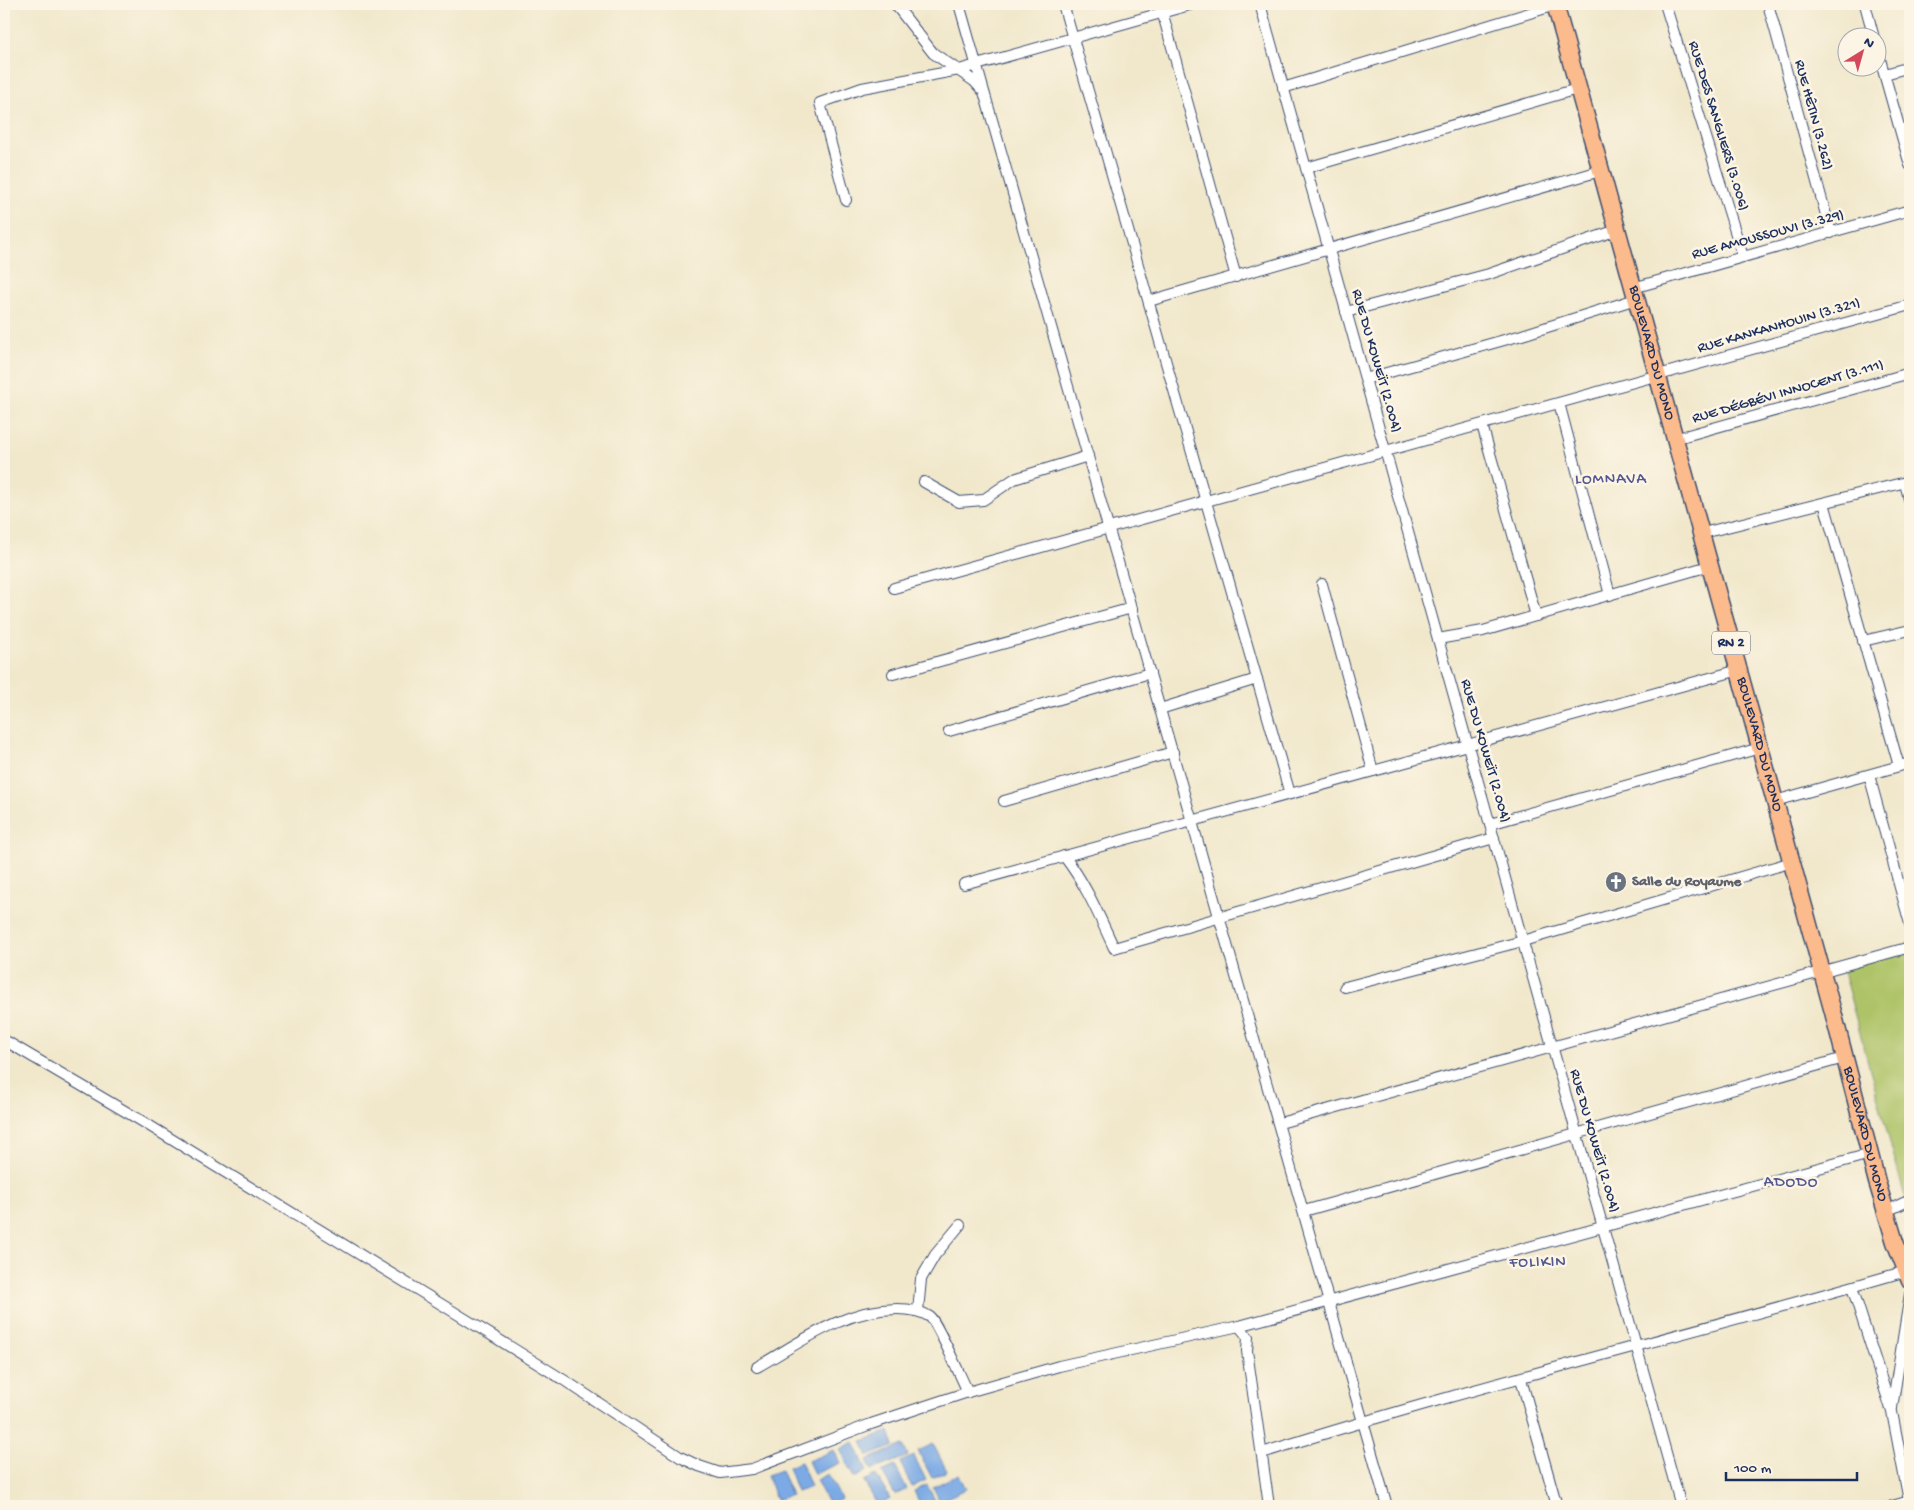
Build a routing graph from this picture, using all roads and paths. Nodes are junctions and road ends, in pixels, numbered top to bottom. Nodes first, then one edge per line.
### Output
1 (895, 4) edge
2 (959, 4) edge
3 (1064, 4) edge
4 (1193, 4) edge
5 (1260, 4) edge
6 (1558, 4) edge
7 (1665, 4) edge
8 (1768, 4) edge
9 (1865, 4) edge
10 (1161, 8) edge
11 (1871, 28) edge
12 (1073, 36) junction
13 (977, 64) junction
14 (1910, 67) edge
15 (959, 70) junction
16 (1886, 74) edge
17 (1886, 78) edge
18 (1284, 88) junction
19 (1577, 89) junction
20 (985, 93) junction
21 (1910, 165) edge
22 (1306, 168) junction
23 (1600, 171) junction
24 (846, 200) dead end
25 (1910, 210) edge
26 (1617, 230) junction
27 (1831, 233) junction
28 (1329, 250) junction
29 (1743, 257) junction
30 (1236, 277) junction
31 (1636, 291) junction
32 (1149, 301) junction
33 (1910, 305) edge
34 (1346, 312) junction
35 (1910, 373) edge
36 (1660, 375) junction
37 (1365, 379) junction
38 (1559, 403) junction
39 (1482, 425) junction
40 (1678, 438) junction
41 (1385, 452) junction
42 (1088, 456) junction
43 (924, 482) dead end
44 (1907, 482) edge
45 (1206, 501) junction
46 (1824, 503) junction
47 (1910, 504) edge
48 (1109, 528) junction
49 (1704, 537) junction
50 (1709, 566) junction
51 (1322, 584) dead end
52 (894, 588) dead end
53 (1610, 595) junction
54 (1132, 608) junction
55 (1536, 616) junction
56 (1910, 630) edge
57 (1438, 639) junction
58 (1863, 641) junction
59 (1739, 670) junction
60 (1150, 673) junction
61 (893, 674) dead end
62 (1257, 679) junction
63 (1160, 708) junction
64 (949, 731) dead end
65 (1468, 745) junction
66 (1760, 748) junction
67 (1172, 752) junction
68 (1910, 763) edge
69 (1898, 766) junction
70 (1373, 771) junction
71 (1869, 775) junction
72 (1290, 794) junction
73 (1778, 800) junction
74 (1004, 801) dead end
75 (1192, 821) junction
76 (1490, 824) junction
77 (1494, 838) junction
78 (1064, 856) junction
79 (1792, 862) junction
80 (964, 884) dead end
81 (1219, 916) junction
82 (1910, 924) edge
83 (1523, 941) junction
84 (1910, 947) edge
85 (1825, 969) junction
86 (1345, 987) dead end
87 (4, 1040) edge
88 (1552, 1046) junction
89 (1844, 1058) junction
90 (1280, 1123) junction
91 (1577, 1134) junction
92 (1870, 1154) junction
93 (1910, 1200) edge
94 (1893, 1208) junction
95 (1304, 1211) junction
96 (960, 1224) dead end
97 (1603, 1228) junction
98 (1909, 1271) edge
99 (1852, 1287) junction
100 (1910, 1294) edge
101 (1329, 1302) junction
102 (918, 1311) junction
103 (1239, 1326) junction
104 (1637, 1348) junction
105 (757, 1367) dead end
106 (1521, 1379) junction
107 (968, 1392) junction
108 (1892, 1412) junction
109 (1363, 1421) junction
110 (1262, 1454) junction
111 (1910, 1503) edge
112 (1269, 1506) edge
113 (1387, 1506) edge
114 (1557, 1506) edge
115 (1681, 1506) edge
116 (1892, 1506) edge

1 - 15 street
2 - 13 street
3 - 12 street
4 - 10 street
5 - 18 street, RUE DU KOWEÏT (2.004)
6 - 18 street
6 - 19 main road, BOULEVARD DU MONO / RN 2
6 - 31 main road, BOULEVARD DU MONO / RN 2
7 - 29 street, RUE DES SANGLIERS (3.006)
8 - 27 street, RUE HÊTIN (3.262)
9 - 11 street
10 - 12 street
10 - 30 street
12 - 13 street
12 - 32 street
13 - 15 street
13 - 20 street
14 - 16 street
15 - 20 street
15 - 24 street
17 - 21 street
18 - 22 street, RUE DU KOWEÏT (2.004)
19 - 22 street
19 - 23 main road, BOULEVARD DU MONO / RN 2
20 - 42 street
22 - 28 street, RUE DU KOWEÏT (2.004)
23 - 26 main road, BOULEVARD DU MONO / RN 2
23 - 28 street
25 - 27 street, RUE AMOUSSOUVI (3.329)
26 - 31 main road, BOULEVARD DU MONO / RN 2
26 - 34 street
27 - 29 street, RUE AMOUSSOUVI (3.329)
28 - 30 street
28 - 34 street, RUE DU KOWEÏT (2.004)
29 - 31 street, RUE AMOUSSOUVI (3.329)
30 - 32 street
31 - 36 main road, BOULEVARD DU MONO / RN 2
31 - 37 street, RUE AMOUSSOUVI (3.329)
32 - 45 street
33 - 36 street, RUE KANKANHOUIN (3.321)
34 - 37 street, RUE DU KOWEÏT (2.004)
35 - 40 street, RUE DÉGBÉVI INNOCENT (3.111)
36 - 38 street, RUE KANKANHOUIN (3.321)
36 - 40 main road, BOULEVARD DU MONO / RN 2
37 - 41 street, RUE DU KOWEÏT (2.004)
38 - 39 street, RUE KANKANHOUIN (3.321)
38 - 53 street
39 - 41 street, RUE KANKANHOUIN (3.321)
39 - 55 street
40 - 49 main road, BOULEVARD DU MONO / RN 2
41 - 45 street, RUE KANKANHOUIN (3.321)
41 - 57 street, RUE DU KOWEÏT (2.004)
42 - 43 street
42 - 48 street
44 - 46 street
44 - 47 street
45 - 48 street, RUE KANKANHOUIN (3.321)
45 - 62 street
46 - 49 street
46 - 58 street
48 - 52 street, RUE KANKANHOUIN (3.321)
48 - 54 street
49 - 50 main road, BOULEVARD DU MONO / RN 2
49 - 73 main road, BOULEVARD DU MONO / RN 2
50 - 53 street
50 - 59 main road, BOULEVARD DU MONO / RN 2
51 - 70 street
53 - 55 street
54 - 60 street
54 - 61 street
55 - 57 street
56 - 58 street
57 - 65 street, RUE DU KOWEÏT (2.004)
58 - 69 street
59 - 65 street
59 - 66 main road, BOULEVARD DU MONO / RN 2
60 - 63 street
60 - 64 street
62 - 63 street
62 - 72 street
63 - 67 street
65 - 70 street
65 - 76 street, RUE DU KOWEÏT (2.004)
66 - 73 main road, BOULEVARD DU MONO / RN 2
66 - 76 street
67 - 74 street
67 - 75 street
68 - 69 street
69 - 71 street
70 - 72 street
71 - 73 street
71 - 82 street
72 - 75 street
73 - 79 main road, BOULEVARD DU MONO / RN 2
73 - 85 main road, BOULEVARD DU MONO / RN 2
75 - 78 street
75 - 81 street
76 - 77 street, RUE DU KOWEÏT (2.004)
77 - 81 street
77 - 83 street, RUE DU KOWEÏT (2.004)
78 - 80 street
78 - 81 street
79 - 83 street
79 - 85 main road, BOULEVARD DU MONO / RN 2
81 - 90 street
83 - 86 street
83 - 88 street, RUE DU KOWEÏT (2.004)
84 - 85 street
85 - 88 street
85 - 89 main road, BOULEVARD DU MONO / RN 2
85 - 94 main road, BOULEVARD DU MONO / RN 2
87 - 107 street
88 - 90 street
88 - 91 street, RUE DU KOWEÏT (2.004)
89 - 91 street
89 - 92 main road, BOULEVARD DU MONO / RN 2
90 - 95 street
91 - 95 street
91 - 97 street, RUE DU KOWEÏT (2.004)
92 - 97 street
92 - 98 main road, BOULEVARD DU MONO / RN 2
93 - 94 street
94 - 98 main road, BOULEVARD DU MONO / RN 2
95 - 101 street
96 - 102 street
97 - 101 street
97 - 104 street, RUE DU KOWEÏT (2.004)
98 - 99 street
99 - 104 street
99 - 108 street
100 - 108 street
101 - 103 street
101 - 109 street
102 - 105 street
102 - 107 street
103 - 107 street
103 - 110 street
104 - 106 street
104 - 115 street, RUE DU KOWEÏT (2.004)
106 - 109 street
106 - 114 street
108 - 111 street
109 - 110 street
109 - 113 street
110 - 112 street
111 - 116 street

